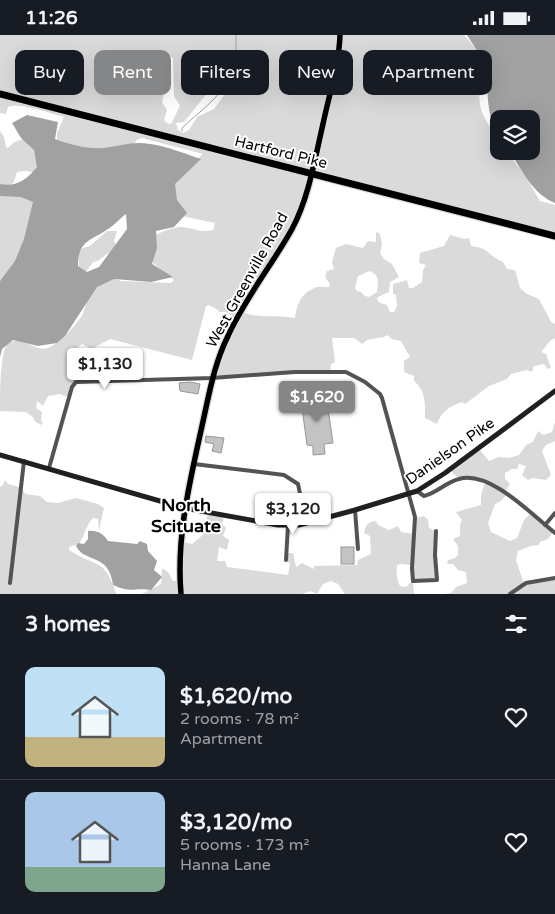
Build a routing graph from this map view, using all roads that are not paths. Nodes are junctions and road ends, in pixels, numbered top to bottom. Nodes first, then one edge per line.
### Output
1 (340, 35) edge
2 (0, 95) edge
3 (311, 173) junction
4 (555, 236) edge
5 (212, 377) junction
6 (555, 391) edge
7 (0, 455) edge
8 (24, 461) junction
9 (194, 464) junction
10 (49, 468) junction
11 (417, 491) junction
12 (408, 495) junction
13 (184, 508) junction
14 (355, 510) junction
15 (555, 513) edge
16 (306, 523) junction
17 (288, 525) junction
18 (545, 525) junction
19 (436, 531) dead end
20 (555, 533) edge
21 (358, 549) dead end
22 (286, 561) dead end
23 (555, 578) edge
24 (10, 583) dead end
25 (181, 594) edge
26 (510, 594) edge

1 - 3 main road, West Greenville Road
2 - 3 highway, Hartford Pike
3 - 4 highway, Hartford Pike
3 - 5 main road, West Greenville Road
5 - 9 main road, West Greenville Road
5 - 10 street
5 - 12 street
6 - 11 main road, Danielson Pike
7 - 8 main road, Danielson Pike
8 - 10 main road, Danielson Pike
8 - 24 street
9 - 13 main road, West Greenville Road
9 - 16 street
10 - 13 main road, Danielson Pike
11 - 12 main road, Danielson Pike
11 - 18 street
12 - 14 main road, Danielson Pike
12 - 19 street
13 - 17 main road, Danielson Pike
13 - 25 main road, West Greenville Road
14 - 16 main road, Danielson Pike
14 - 21 street
15 - 18 street
16 - 17 main road, Danielson Pike
17 - 22 street
18 - 20 street
23 - 26 street

